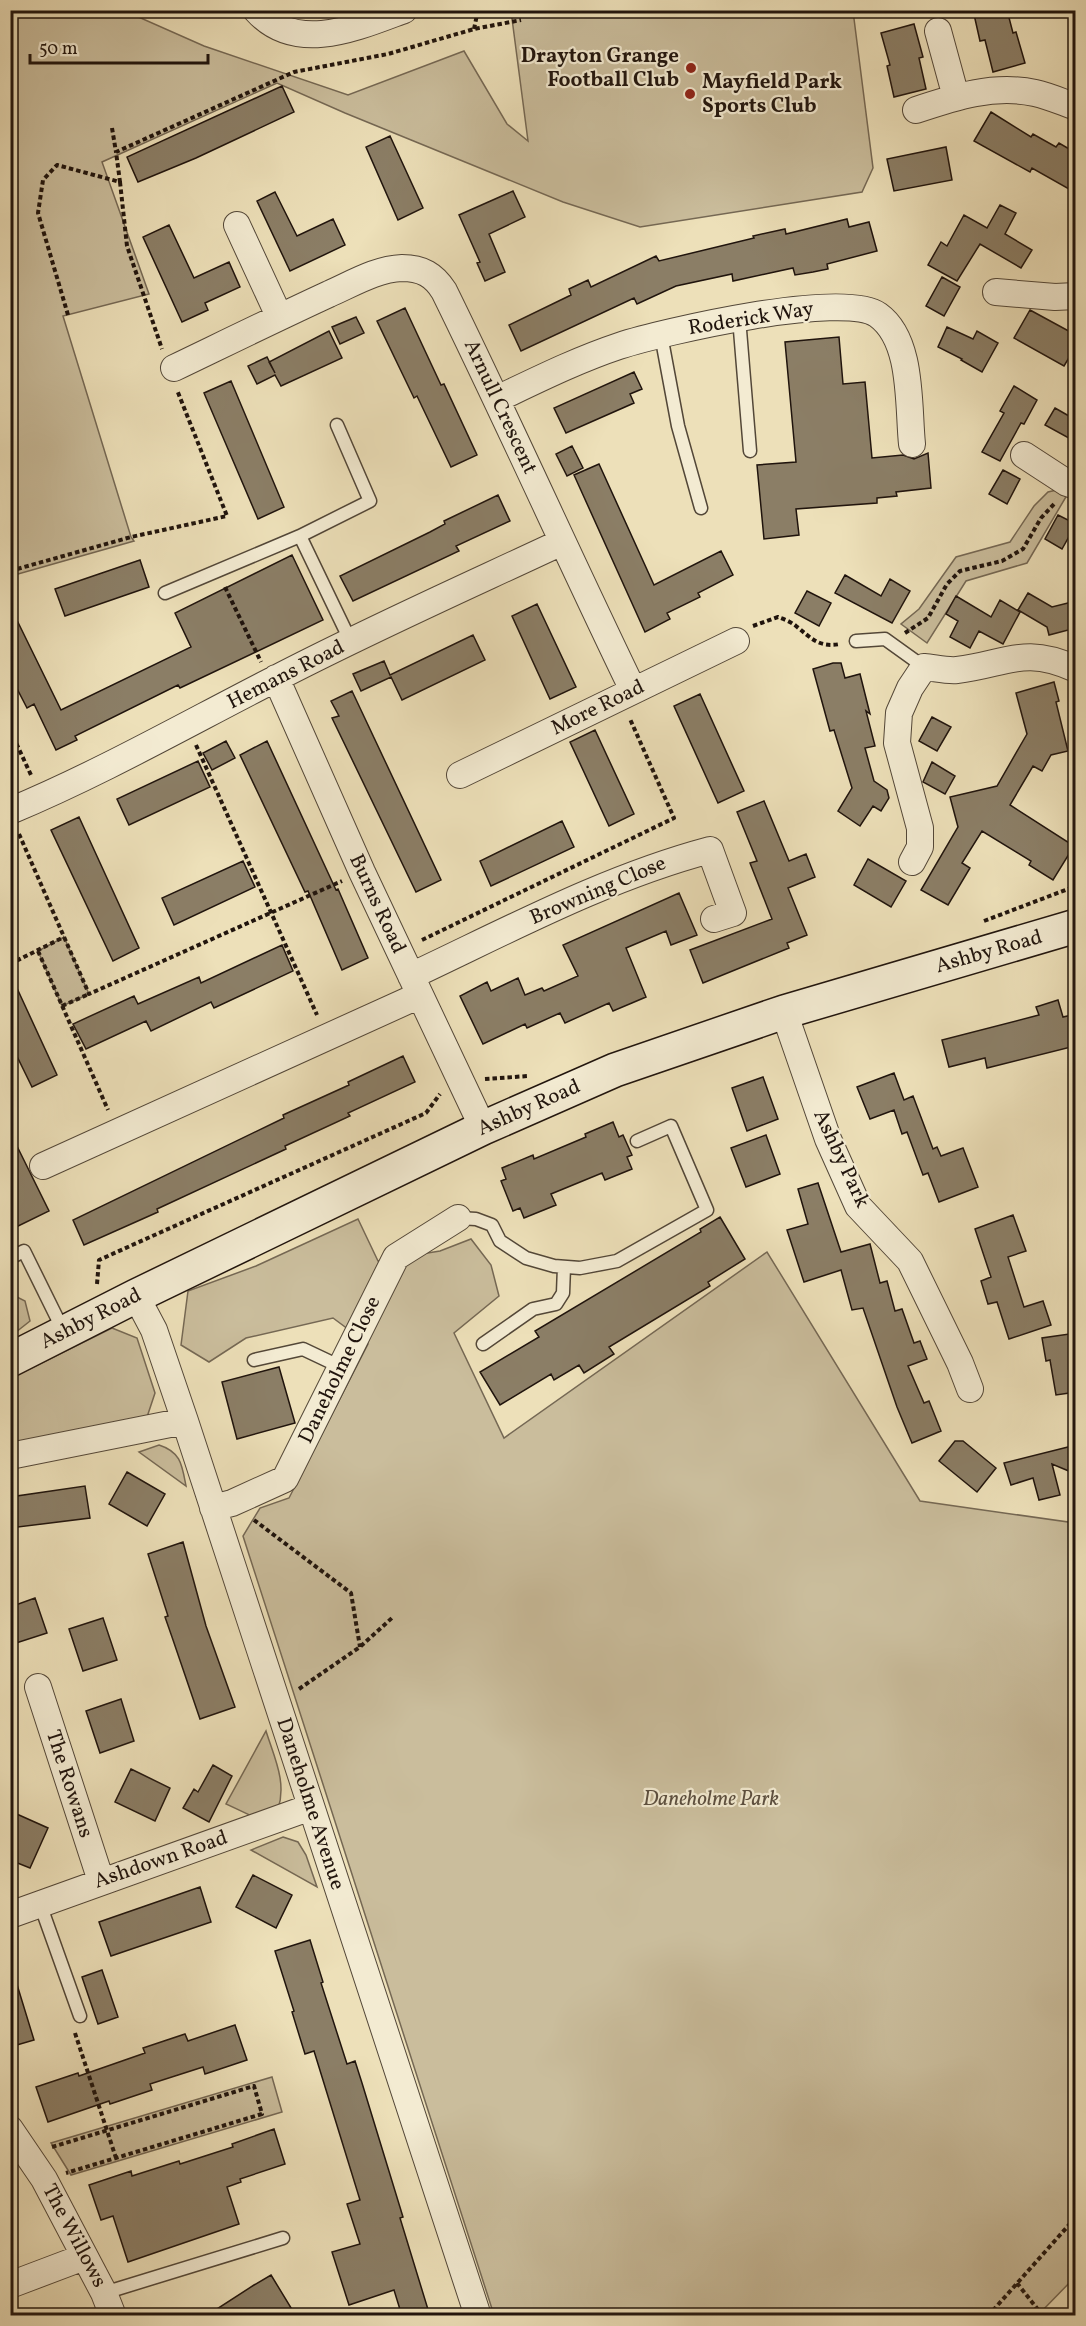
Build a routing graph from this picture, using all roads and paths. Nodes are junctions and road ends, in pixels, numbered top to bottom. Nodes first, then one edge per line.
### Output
1 (256, 10) edge
2 (404, 10) edge
3 (478, 10) edge
4 (521, 20) dead end
5 (474, 29) junction
6 (938, 31) dead end
7 (956, 97) junction
8 (1076, 106) edge
9 (916, 110) dead end
10 (112, 128) dead end
11 (116, 152) junction
12 (237, 225) dead end
13 (996, 292) dead end
14 (1076, 296) edge
15 (68, 315) dead end
16 (279, 316) junction
17 (739, 318) junction
18 (661, 335) junction
19 (174, 368) dead end
20 (497, 399) junction
21 (337, 424) dead end
22 (912, 444) dead end
23 (750, 452) dead end
24 (1024, 455) dead end
25 (1071, 493) edge
26 (701, 508) dead end
27 (300, 536) junction
28 (131, 537) dead end
29 (562, 542) junction
30 (10, 571) edge
31 (218, 571) junction
32 (165, 593) dead end
33 (736, 641) joint
34 (856, 641) joint
35 (351, 642) junction
36 (894, 644) junction
37 (924, 667) junction
38 (1076, 669) edge
39 (273, 680) junction
40 (626, 694) junction
41 (187, 725) junction
42 (10, 730) edge
43 (460, 775) dead end
44 (42, 797) junction
45 (13, 817) edge
46 (912, 862) dead end
47 (362, 872) junction
48 (270, 912) junction
49 (714, 919) dead end
50 (1076, 926) edge
51 (64, 937) junction
52 (38, 951) junction
53 (400, 951) junction
54 (10, 964) edge
55 (416, 985) junction
56 (89, 994) junction
57 (62, 1006) junction
58 (784, 1012) junction
59 (327, 1037) junction
60 (457, 1072) junction
61 (483, 1128) junction
62 (118, 1133) junction
63 (637, 1141) dead end
64 (43, 1166) dead end
65 (458, 1218) joint
66 (10, 1258) edge
67 (564, 1267) junction
68 (136, 1296) junction
69 (94, 1318) junction
70 (64, 1334) junction
71 (483, 1344) dead end
72 (10, 1360) edge
73 (254, 1360) dead end
74 (341, 1367) junction
75 (970, 1389) dead end
76 (185, 1421) junction
77 (10, 1456) edge
78 (223, 1505) junction
79 (393, 1617) dead end
80 (360, 1647) junction
81 (38, 1687) dead end
82 (277, 1703) junction
83 (311, 1807) junction
84 (101, 1881) junction
85 (40, 1904) junction
86 (10, 1915) edge
87 (80, 2016) joint
88 (10, 2129) edge
89 (107, 2130) junction
90 (28, 2154) junction
91 (116, 2158) junction
92 (44, 2179) junction
93 (1076, 2217) edge
94 (283, 2238) dead end
95 (84, 2257) junction
96 (1017, 2283) junction
97 (10, 2285) edge
98 (109, 2304) edge
99 (478, 2316) edge
100 (988, 2316) edge
101 (1043, 2316) edge

1 - 2 street
3 - 5 path
4 - 5 path
5 - 11 path
6 - 7 street
7 - 8 street
7 - 9 street
10 - 11 path
11 - 15 path
12 - 16 street
13 - 14 street
16 - 19 street, Arnull Crescent
16 - 20 street, Arnull Crescent
17 - 18 street, Roderick Way
17 - 22 street, Roderick Way
17 - 23 lane
18 - 20 street, Roderick Way
18 - 26 lane
20 - 29 street, Arnull Crescent
21 - 27 lane
24 - 25 street
25 - 36 path
27 - 31 lane
27 - 35 lane
28 - 30 path
29 - 35 street, Hemans Road
29 - 40 street, Arnull Crescent
31 - 32 lane
31 - 39 path
33 - 34 path
33 - 40 street, More Road
34 - 36 lane
35 - 39 street, Hemans Road
36 - 37 lane
37 - 38 street
37 - 46 street
39 - 41 street, Hemans Road
39 - 47 street, Burns Road
40 - 43 street, More Road
40 - 53 path
41 - 44 street, Hemans Road
41 - 48 path
42 - 44 path
44 - 45 street, Hemans Road
45 - 51 path
47 - 48 path
47 - 53 street, Burns Road
48 - 56 path
48 - 59 path
49 - 55 street, Browning Close
50 - 58 street, Ashby Road
51 - 52 path
51 - 56 path
52 - 54 path
52 - 57 path
53 - 55 street, Burns Road
55 - 59 street
55 - 60 street, Burns Road
56 - 57 path
57 - 62 path
58 - 61 street, Ashby Road
58 - 75 street, Ashby Park
59 - 62 street
60 - 61 street, Burns Road
60 - 69 path
61 - 68 street, Ashby Road
62 - 64 street
63 - 67 lane
65 - 67 lane
65 - 74 street, Daneholme Close
66 - 70 lane
67 - 71 lane
68 - 69 street, Ashby Road
68 - 76 street, Daneholme Avenue
69 - 70 street, Ashby Road
70 - 72 street, Ashby Road
73 - 74 lane
74 - 78 street, Daneholme Close
76 - 77 street
76 - 78 street, Daneholme Avenue
78 - 80 path
78 - 82 street, Daneholme Avenue
79 - 80 path
80 - 82 path
81 - 84 street, The Rowans
82 - 83 street, Daneholme Avenue
83 - 84 street, Ashdown Road
83 - 99 street, Daneholme Avenue
84 - 85 street, Ashdown Road
85 - 86 street, Ashdown Road
85 - 87 lane
87 - 89 path
88 - 90 street, The Willows
89 - 90 path
89 - 91 path
89 - 91 path
90 - 92 street, The Willows
91 - 92 path
92 - 95 street, The Willows
93 - 96 path
94 - 98 lane
95 - 97 street
95 - 98 street, The Willows
96 - 100 path
96 - 101 path

